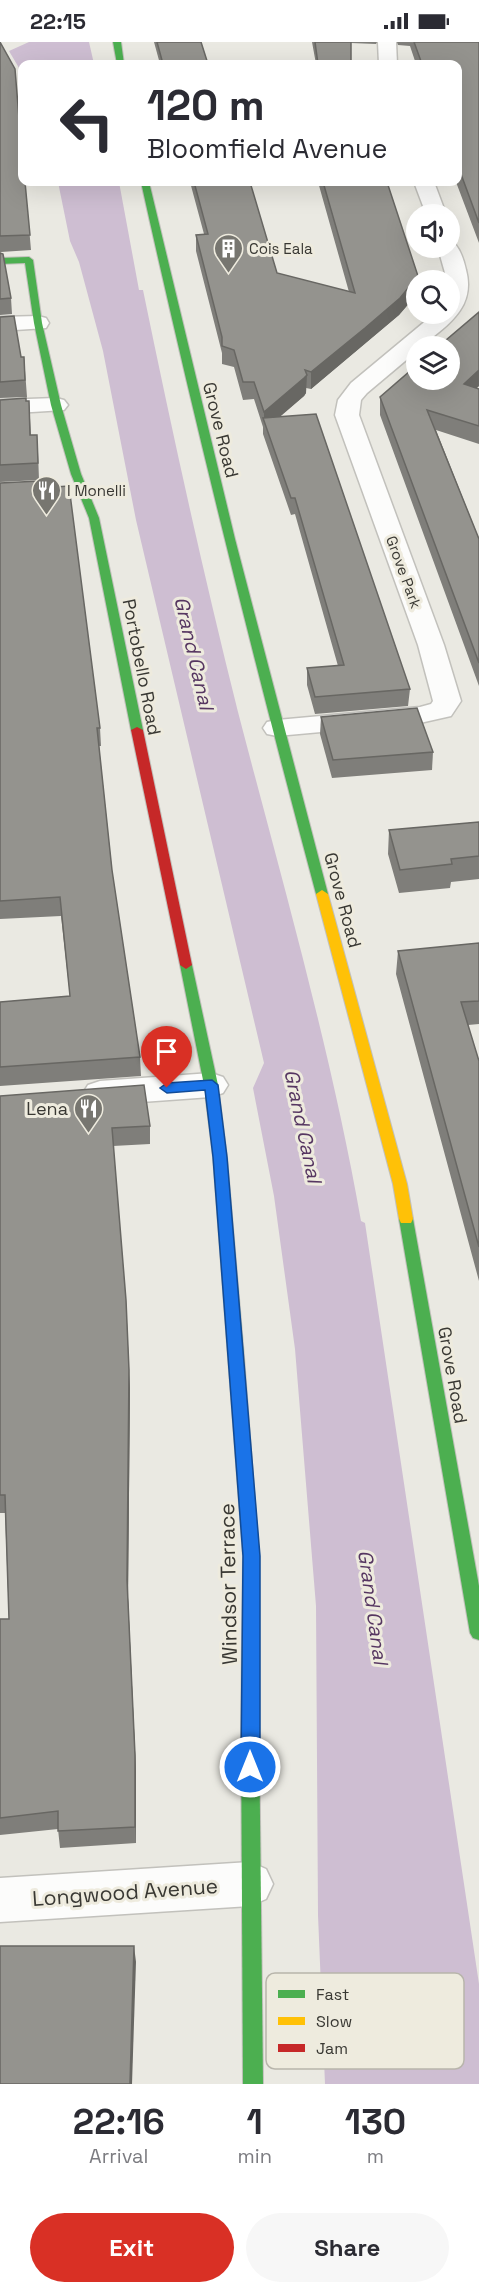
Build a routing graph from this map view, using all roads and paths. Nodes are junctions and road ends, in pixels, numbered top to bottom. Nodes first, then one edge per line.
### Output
1 (117, 42) edge
2 (387, 42) edge
3 (121, 60) edge
4 (388, 60) edge
5 (146, 186) edge
6 (426, 186) edge
7 (432, 204) edge
8 (0, 261) edge
9 (38, 323) junction
10 (0, 324) edge
11 (435, 324) edge
12 (56, 405) junction
13 (0, 407) edge
14 (83, 488) junction
15 (57, 489) edge
16 (277, 728) junction
17 (212, 1085) junction
18 (72, 1095) edge
19 (479, 1633) edge
20 (250, 1884) junction
21 (0, 1900) edge
22 (253, 2084) edge

1 - 3 street
2 - 4 street
5 - 16 street, Grove Road
6 - 7 street
8 - 9 street, Portobello Road
9 - 10 street
9 - 12 street, Portobello Road
11 - 16 street, Grove Park
12 - 13 street
12 - 14 street, Portobello Road
14 - 15 street
14 - 17 street, Portobello Road
16 - 19 street, Grove Road
17 - 18 street
17 - 20 street, Windsor Terrace
20 - 21 street, Longwood Avenue
20 - 22 street, Windsor Terrace

